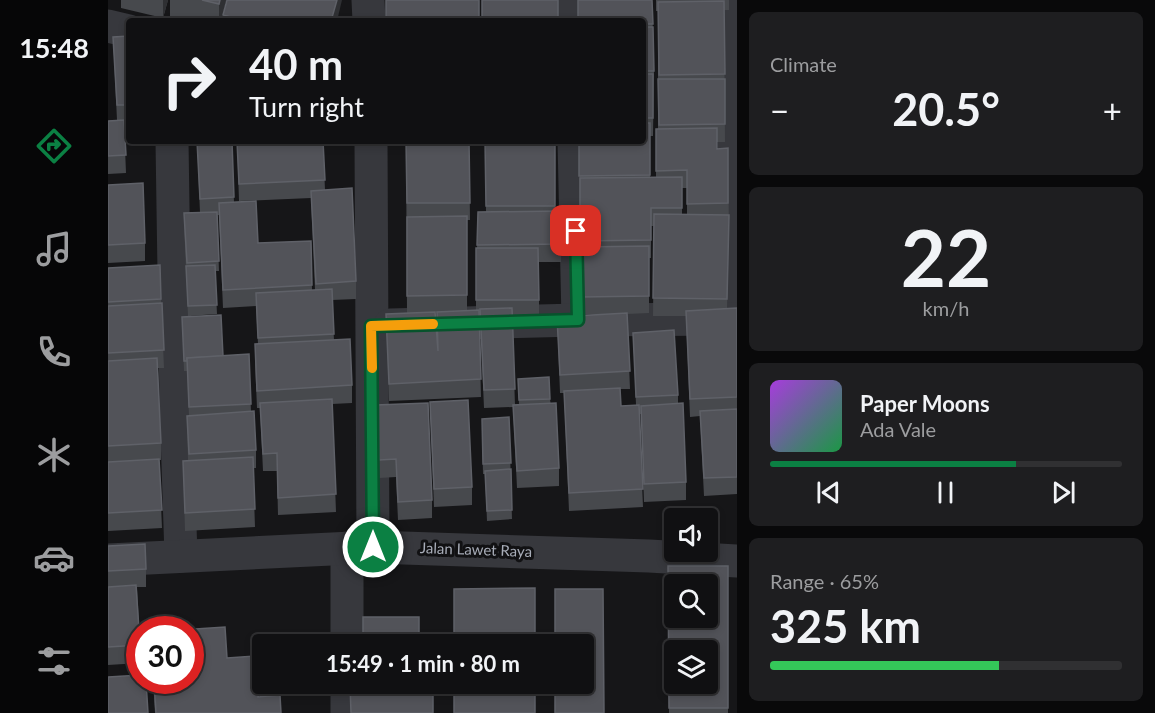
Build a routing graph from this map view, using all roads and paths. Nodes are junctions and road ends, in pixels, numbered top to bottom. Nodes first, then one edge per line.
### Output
1 (368, 0) edge
2 (572, 0) edge
3 (734, 0) edge
4 (369, 18) edge
5 (572, 18) edge
6 (108, 26) edge
7 (126, 30) edge
8 (172, 144) edge
9 (371, 144) edge
10 (574, 144) edge
11 (736, 319) edge
12 (578, 320) junction
13 (371, 326) junction
14 (360, 547) junction
15 (181, 556) junction
16 (108, 560) edge
17 (736, 561) edge
18 (348, 634) edge
19 (347, 694) edge
20 (347, 713) edge

1 - 4 street
2 - 5 street
3 - 11 street
6 - 7 street
8 - 15 street
9 - 13 street
10 - 12 street
11 - 12 street
12 - 13 street
13 - 14 street
14 - 15 street, Jalan Lawet Raya
14 - 17 street, Jalan Lawet Raya
14 - 18 street
15 - 16 street, Jalan Lawet Raya
19 - 20 street

